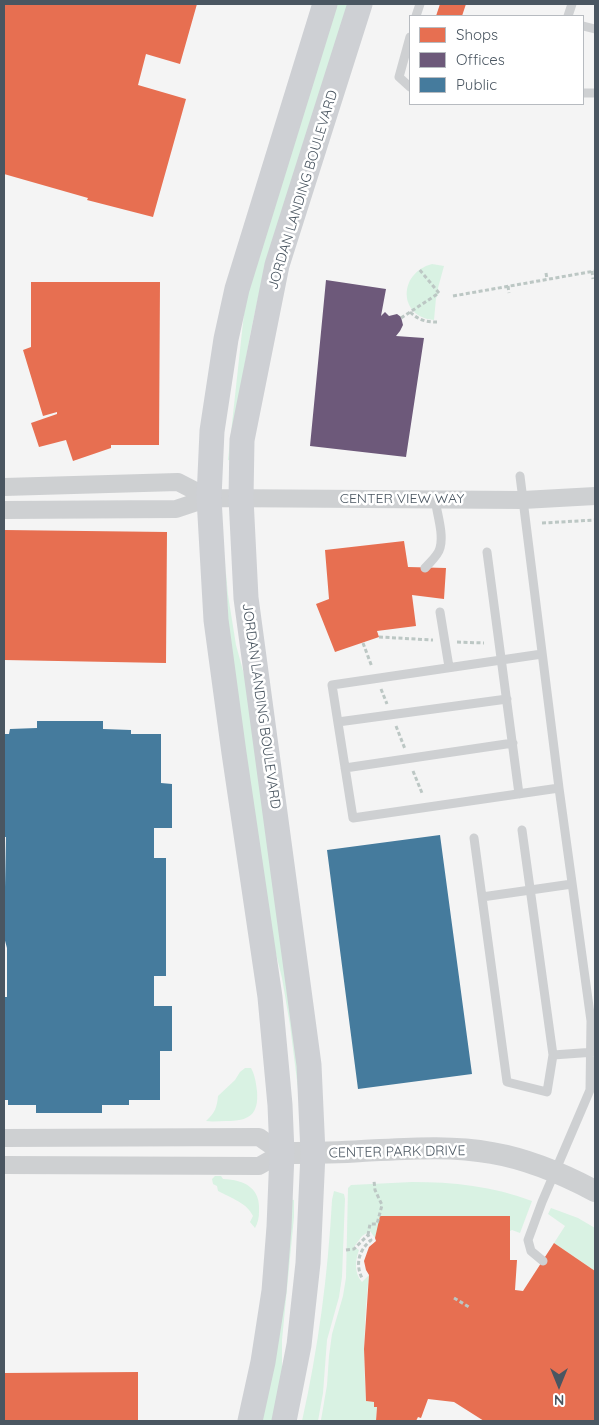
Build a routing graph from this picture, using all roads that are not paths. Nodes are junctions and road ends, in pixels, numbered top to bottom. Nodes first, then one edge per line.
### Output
1 (325, 4) edge
2 (360, 4) edge
3 (409, 41) edge
4 (409, 86) edge
5 (520, 476) dead end
6 (4, 486) edge
7 (595, 496) edge
8 (209, 498) junction
9 (241, 498) junction
10 (435, 499) junction
11 (523, 500) junction
12 (4, 510) edge
13 (487, 552) dead end
14 (425, 568) dead end
15 (440, 612) dead end
16 (542, 654) junction
17 (501, 660) junction
18 (449, 667) junction
19 (507, 699) junction
20 (338, 722) junction
21 (512, 743) junction
22 (346, 768) junction
23 (559, 788) junction
24 (519, 794) junction
25 (522, 830) dead end
26 (474, 838) dead end
27 (572, 884) junction
28 (530, 890) junction
29 (482, 896) junction
30 (593, 1052) edge
31 (553, 1055) junction
32 (4, 1138) edge
33 (282, 1153) junction
34 (313, 1153) junction
35 (4, 1165) edge
36 (555, 1172) junction
37 (595, 1191) edge
38 (543, 1261) dead end
39 (250, 1421) edge
40 (284, 1421) edge

1 - 8 main road
2 - 9 main road, JORDAN LANDING BOULEVARD
3 - 4 lane
5 - 11 lane
6 - 8 street, CENTER VIEW WAY
7 - 11 street, CENTER VIEW WAY
8 - 9 street, CENTER VIEW WAY
8 - 12 street, CENTER VIEW WAY
8 - 33 main road
9 - 10 street, CENTER VIEW WAY
9 - 34 main road, JORDAN LANDING BOULEVARD
10 - 11 street, CENTER VIEW WAY
10 - 14 lane
11 - 16 lane
13 - 17 lane
15 - 18 lane
16 - 17 lane
16 - 23 lane
17 - 18 lane
17 - 19 lane
18 - 20 lane
19 - 20 lane
19 - 21 lane
20 - 22 lane
21 - 22 lane
21 - 24 lane
22 - 24 lane
23 - 24 lane
23 - 27 lane
25 - 28 lane
26 - 29 lane
27 - 28 lane
27 - 30 lane
28 - 29 lane
28 - 31 lane
29 - 31 lane
30 - 31 lane
30 - 36 lane
32 - 33 street
33 - 34 street, CENTER PARK DRIVE
33 - 35 street, CENTER PARK DRIVE
33 - 39 main road
34 - 36 street, CENTER PARK DRIVE
34 - 40 main road, JORDAN LANDING BOULEVARD
36 - 37 street, CENTER PARK DRIVE
36 - 38 lane

